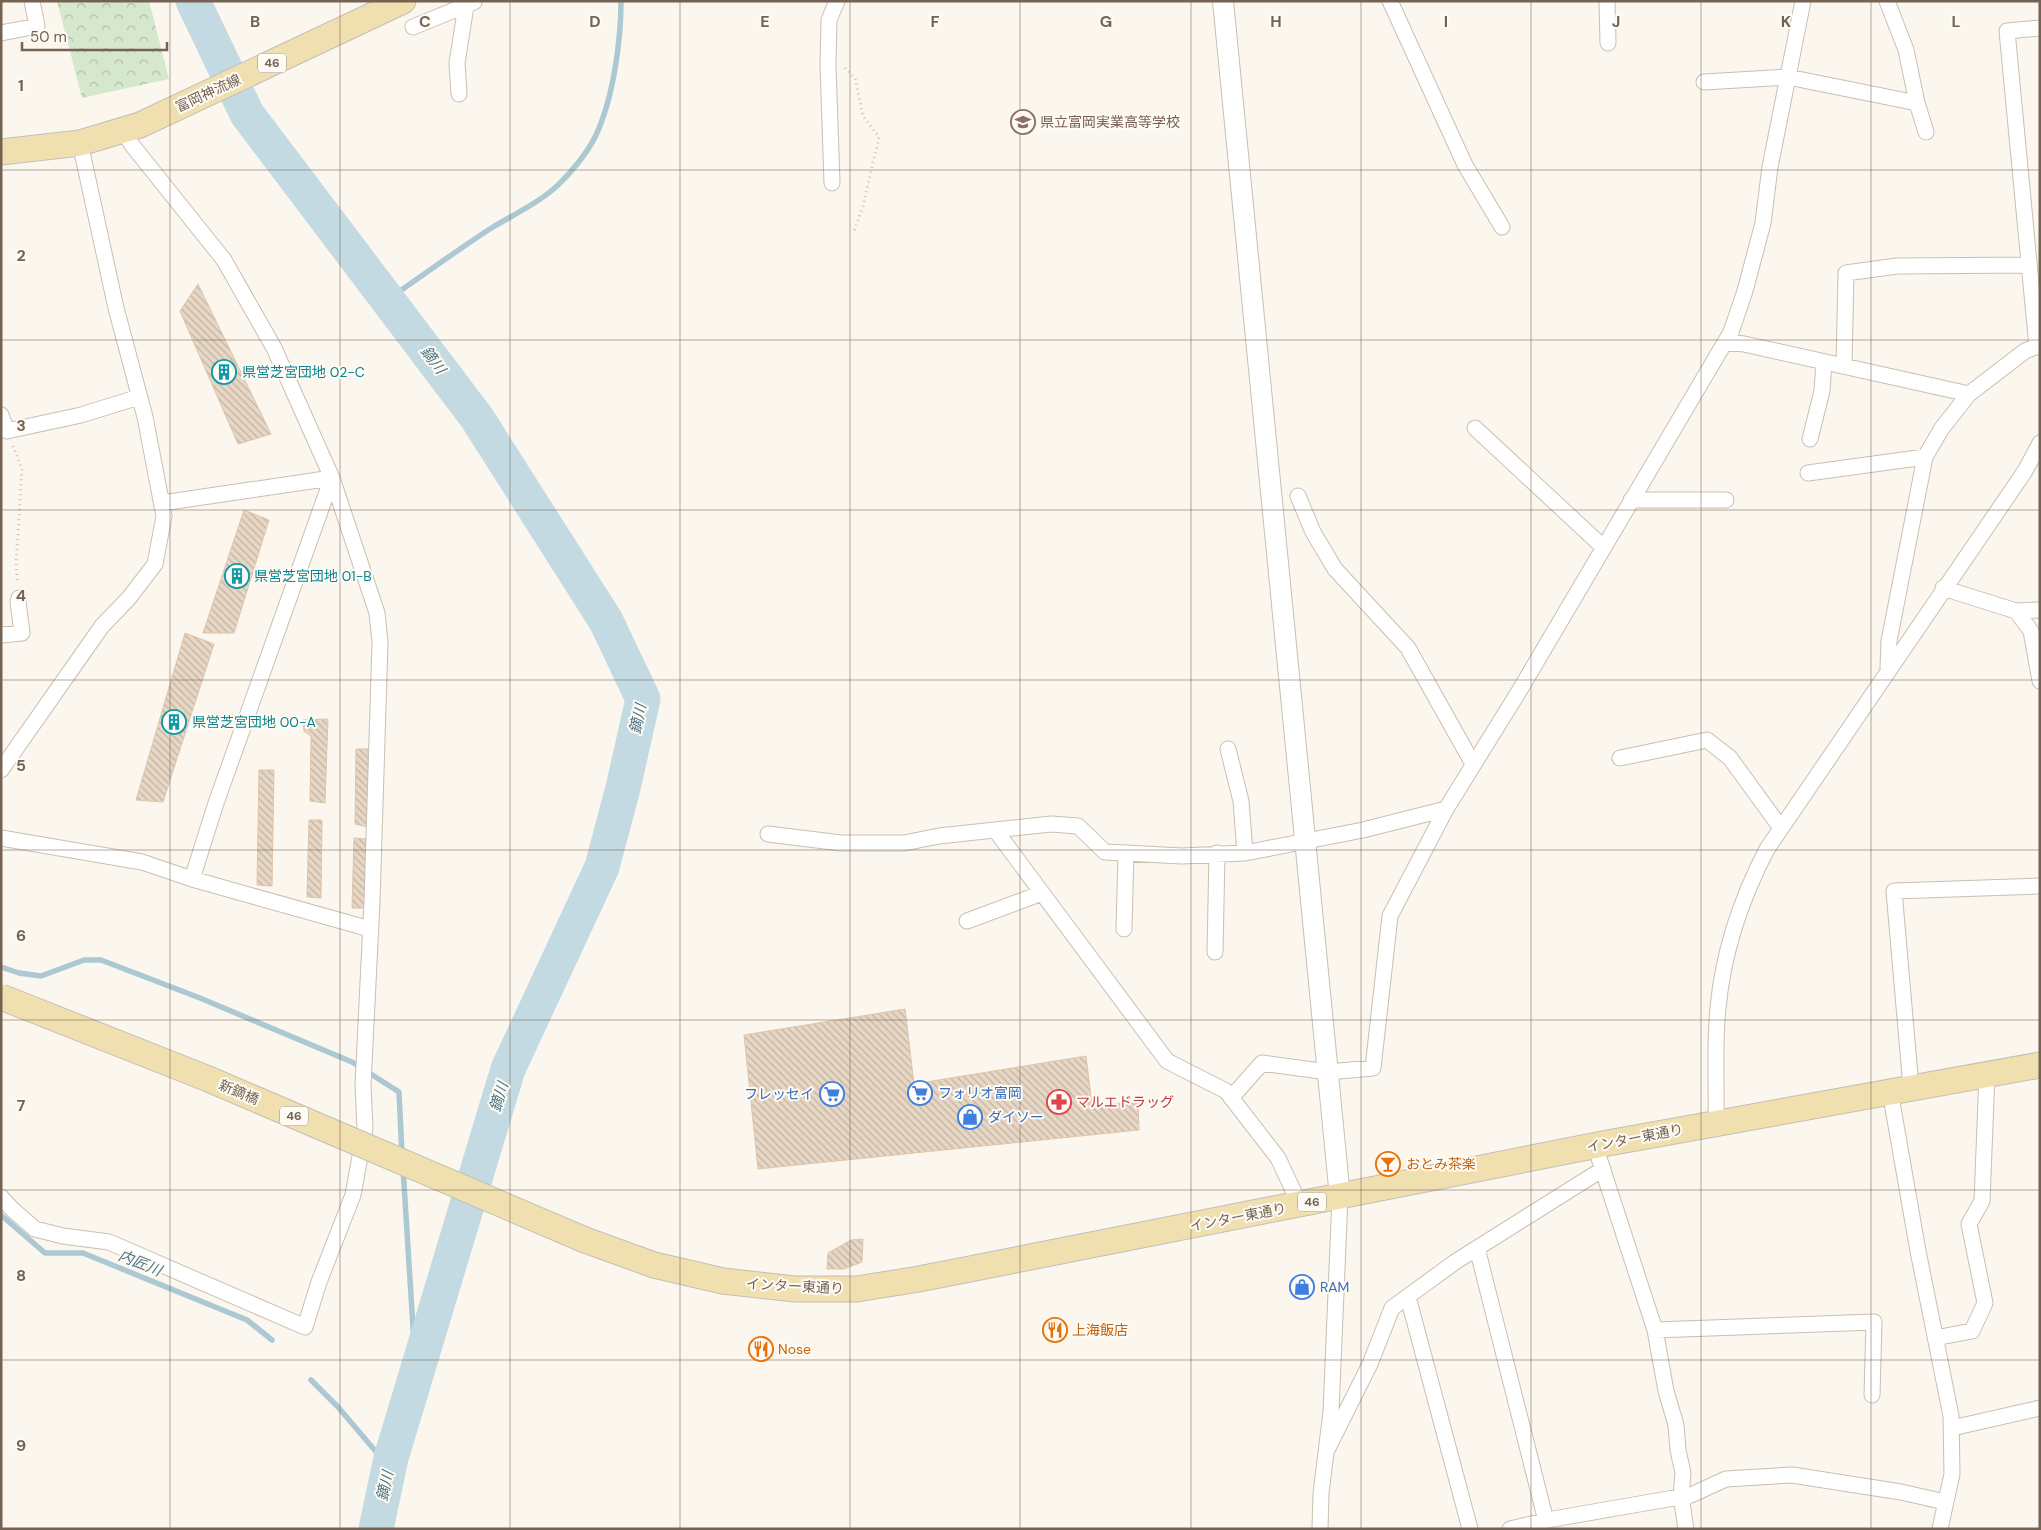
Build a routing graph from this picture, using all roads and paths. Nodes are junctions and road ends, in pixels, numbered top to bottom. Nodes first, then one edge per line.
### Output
1 (32, 1) edge
2 (403, 1) edge
3 (837, 1) edge
4 (1223, 1) edge
5 (1390, 1) edge
6 (1607, 1) edge
7 (1803, 1) edge
8 (1886, 1) edge
9 (471, 4) edge
10 (413, 27) dead end
11 (2040, 28) edge
12 (1, 32) edge
13 (1608, 43) dead end
14 (828, 65) junction
15 (1788, 77) junction
16 (1704, 82) dead end
17 (459, 94) dead end
18 (1917, 103) junction
19 (131, 128) junction
20 (1926, 132) dead end
21 (80, 143) junction
22 (1, 152) edge
23 (832, 183) dead end
24 (1502, 227) dead end
25 (853, 234) dead end
26 (2029, 265) junction
27 (1725, 342) junction
28 (2038, 346) edge
29 (1824, 362) junction
30 (1844, 366) junction
31 (1969, 394) junction
32 (139, 397) junction
33 (1, 415) edge
34 (1475, 428) dead end
35 (7, 431) junction
36 (1810, 439) dead end
37 (2040, 443) edge
38 (1924, 456) junction
39 (1808, 473) dead end
40 (332, 478) junction
41 (1298, 496) dead end
42 (1632, 500) junction
43 (1726, 500) dead end
44 (162, 503) junction
45 (1604, 547) junction
46 (1943, 588) junction
47 (19, 598) joint
48 (2040, 610) edge
49 (2016, 612) junction
50 (1, 635) edge
51 (1888, 670) junction
52 (2040, 681) edge
53 (1228, 750) dead end
54 (1620, 758) dead end
55 (1473, 764) junction
56 (1, 770) edge
57 (1446, 809) junction
58 (1781, 828) junction
59 (996, 831) junction
60 (768, 834) dead end
61 (1, 838) edge
62 (1305, 842) junction
63 (1126, 853) junction
64 (1217, 853) junction
65 (1245, 853) junction
66 (192, 879) junction
67 (2040, 886) edge
68 (1042, 893) junction
69 (967, 922) dead end
70 (370, 929) junction
71 (1124, 929) dead end
72 (1215, 952) dead end
73 (1, 997) edge
74 (2040, 1065) edge
75 (1328, 1072) junction
76 (1987, 1074) junction
77 (1900, 1089) junction
78 (1232, 1098) junction
79 (1716, 1123) junction
80 (1608, 1143) junction
81 (1603, 1169) junction
82 (1, 1197) edge
83 (1340, 1197) junction
84 (1300, 1205) junction
85 (585, 1240) joint
86 (1477, 1248) junction
87 (1408, 1297) junction
88 (1655, 1330) junction
89 (1935, 1338) junction
90 (1872, 1395) dead end
91 (2040, 1408) edge
92 (1952, 1428) junction
93 (1326, 1452) junction
94 (1681, 1496) junction
95 (1945, 1502) junction
96 (1546, 1520) junction
97 (1527, 1527) edge
98 (1320, 1529) edge
99 (1470, 1529) edge
100 (1510, 1529) edge
101 (1686, 1529) edge
102 (1940, 1529) edge

1 - 12 street
2 - 19 main road, 富岡神流線 / 46
3 - 14 street
4 - 62 street
5 - 24 street
6 - 13 street
7 - 15 street
8 - 18 street
9 - 10 street
9 - 17 street
11 - 26 street
14 - 23 street
14 - 25 path
15 - 16 street
15 - 18 street
15 - 27 street
18 - 20 street
19 - 21 main road, 富岡神流線 / 46
19 - 40 street
21 - 22 main road, 富岡神流線 / 46
21 - 32 street
26 - 28 street
26 - 30 street
27 - 29 street
27 - 42 street
28 - 31 street
29 - 30 street
29 - 36 street
30 - 31 street
31 - 38 street
32 - 35 street
32 - 44 street
33 - 35 street
34 - 45 street
35 - 47 path
37 - 46 street
38 - 39 street
38 - 51 street
40 - 44 street
40 - 66 street
40 - 70 street
41 - 55 street
42 - 43 street
42 - 45 street
44 - 56 street
45 - 55 street
46 - 49 street
46 - 51 street
47 - 50 street
48 - 49 street
49 - 52 street
51 - 58 street
53 - 65 street
54 - 58 street
55 - 57 street
57 - 62 street
57 - 75 street
58 - 79 street
59 - 60 street
59 - 63 street
59 - 68 street
61 - 66 street
62 - 65 street
62 - 75 street
63 - 64 street
63 - 71 street
64 - 65 street
64 - 72 street
66 - 70 street
67 - 77 street
68 - 69 street
68 - 78 street
70 - 82 street
73 - 85 main road, 新鏑橋 / 46, bridge
74 - 76 main road, インター東通り / 46
75 - 78 street
75 - 83 street
76 - 77 main road, インター東通り / 46
76 - 89 street
77 - 79 main road, インター東通り / 46
77 - 89 street
78 - 84 street
79 - 80 main road, インター東通り / 46
80 - 81 street
80 - 83 main road, インター東通り / 46
81 - 86 street
81 - 88 street
83 - 84 main road, インター東通り / 46
83 - 93 street
84 - 85 main road, インター東通り / 46
86 - 87 street
86 - 96 street
87 - 93 street
87 - 99 street
88 - 90 street
88 - 94 street
89 - 92 street
91 - 92 street
92 - 95 street
93 - 98 street
94 - 95 street
94 - 96 street
94 - 101 street
95 - 102 street
96 - 97 street
97 - 100 street

